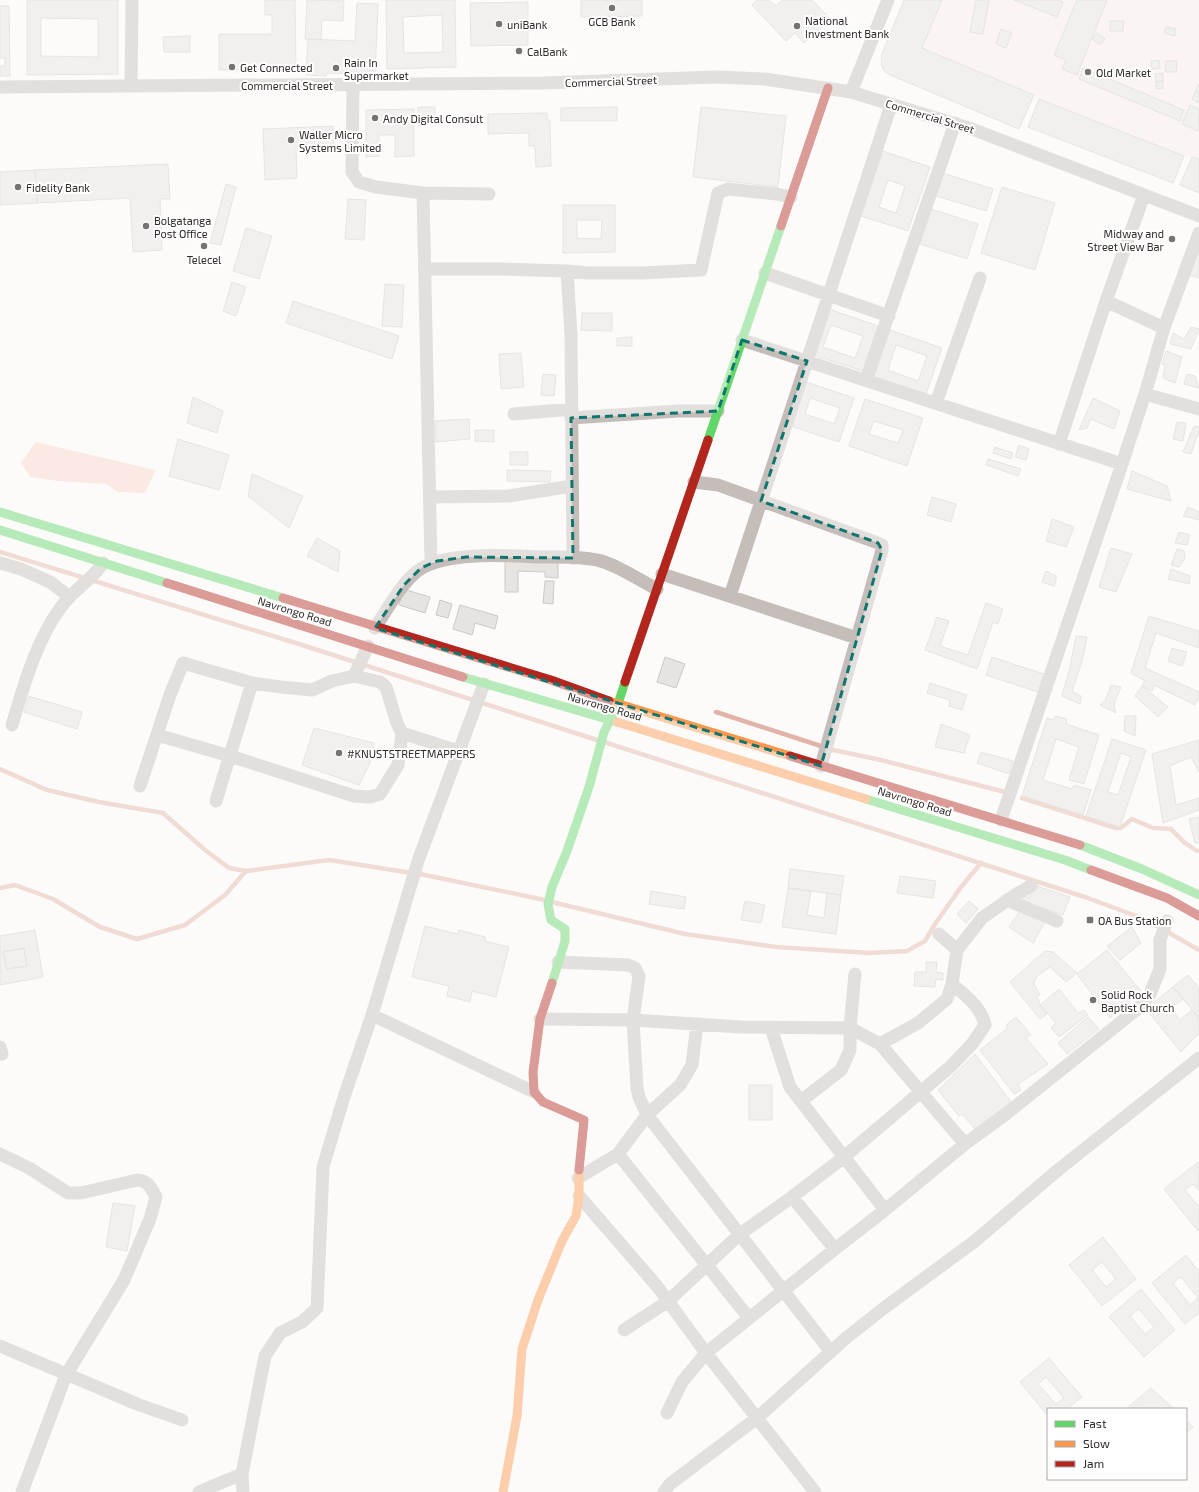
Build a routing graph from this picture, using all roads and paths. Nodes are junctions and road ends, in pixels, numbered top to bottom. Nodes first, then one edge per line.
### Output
1 (132, 0) edge
2 (888, 0) edge
3 (131, 85) junction
4 (352, 85) junction
5 (0, 87) edge
6 (828, 88) junction
7 (851, 92) junction
8 (891, 105) junction
9 (955, 124) junction
10 (423, 193) junction
11 (489, 194) dead end
12 (1144, 195) junction
13 (791, 197) junction
14 (1199, 216) edge
15 (1199, 233) edge
16 (425, 268) junction
17 (568, 271) junction
18 (765, 273) junction
19 (980, 278) dead end
20 (828, 295) junction
21 (1106, 301) junction
22 (889, 316) junction
23 (1164, 328) junction
24 (742, 340) junction
25 (807, 361) junction
26 (866, 380) junction
27 (1145, 394) junction
28 (936, 403) junction
29 (1199, 409) edge
30 (718, 411) junction
31 (572, 413) junction
32 (514, 414) dead end
33 (1059, 444) junction
34 (1122, 464) junction
35 (694, 482) junction
36 (572, 486) junction
37 (430, 497) junction
38 (761, 501) junction
39 (0, 512) edge
40 (0, 530) edge
41 (573, 558) junction
42 (0, 563) edge
43 (103, 563) junction
44 (431, 564) junction
45 (662, 574) junction
46 (657, 589) junction
47 (730, 596) junction
48 (70, 597) junction
49 (376, 628) junction
50 (857, 638) junction
51 (368, 646) junction
52 (354, 676) junction
53 (252, 683) junction
54 (484, 684) junction
55 (618, 704) junction
56 (609, 719) junction
57 (12, 725) dead end
58 (402, 733) junction
59 (157, 735) junction
60 (458, 751) junction
61 (230, 756) junction
62 (821, 766) junction
63 (140, 786) dead end
64 (216, 801) dead end
65 (1001, 820) junction
66 (1031, 886) dead end
67 (1199, 895) edge
68 (1007, 900) junction
69 (1199, 916) edge
70 (1057, 921) dead end
71 (1167, 921) dead end
72 (939, 934) dead end
73 (957, 950) junction
74 (558, 962) junction
75 (855, 974) dead end
76 (952, 984) junction
77 (372, 1016) junction
78 (540, 1019) junction
79 (633, 1020) junction
80 (697, 1024) junction
81 (771, 1028) junction
82 (850, 1028) junction
83 (880, 1044) junction
84 (0, 1047) edge
85 (0, 1054) edge
86 (1199, 1058) edge
87 (920, 1091) junction
88 (534, 1092) junction
89 (801, 1101) junction
90 (647, 1115) junction
91 (965, 1144) junction
92 (0, 1154) edge
93 (618, 1154) junction
94 (844, 1157) junction
95 (578, 1178) junction
96 (579, 1196) junction
97 (792, 1196) junction
98 (885, 1210) junction
99 (740, 1234) junction
100 (835, 1249) junction
101 (707, 1265) junction
102 (783, 1291) junction
103 (667, 1302) junction
104 (749, 1318) junction
105 (624, 1330) dead end
106 (2, 1351) edge
107 (831, 1352) junction
108 (706, 1353) junction
109 (66, 1375) junction
110 (666, 1413) dead end
111 (757, 1418) junction
112 (182, 1420) dead end
113 (242, 1474) junction
114 (22, 1492) edge
115 (199, 1492) edge
116 (243, 1492) edge
117 (503, 1492) edge
118 (664, 1492) edge
119 (815, 1492) edge

1 - 3 street
2 - 7 street
3 - 4 street, Commercial Street
3 - 5 street, Commercial Street
4 - 6 street, Commercial Street
4 - 10 street
6 - 7 street, Commercial Street
6 - 13 main road
7 - 8 street, Commercial Street
8 - 9 street, Commercial Street
8 - 20 street
9 - 12 street, Commercial Street
9 - 22 street
10 - 11 street
10 - 16 street
12 - 14 street, Commercial Street
12 - 21 street
13 - 17 street
13 - 18 main road
15 - 23 street
16 - 17 street
16 - 37 street
17 - 31 street
18 - 20 street
18 - 24 main road
19 - 28 street
20 - 22 street
20 - 25 street
21 - 23 street
21 - 33 street
22 - 26 street
23 - 27 street
24 - 25 street
24 - 30 main road
25 - 26 street
25 - 38 street
26 - 28 street
27 - 29 street
27 - 34 street
28 - 33 street
30 - 31 street
30 - 35 main road
31 - 32 street
31 - 36 street
33 - 34 street
34 - 65 street
35 - 38 street
35 - 45 main road
36 - 37 street
36 - 41 street
37 - 44 street
38 - 47 street
38 - 50 street
39 - 49 main road, Navrongo Road
40 - 43 main road, Navrongo Road
41 - 44 street
41 - 46 street
42 - 48 street
43 - 48 street
43 - 51 main road, Navrongo Road
44 - 49 street
45 - 46 main road
45 - 47 street
46 - 55 main road
47 - 50 street
48 - 57 street
49 - 55 main road, Navrongo Road
50 - 62 street
51 - 52 street
51 - 54 main road, Navrongo Road
52 - 53 street
52 - 58 street
53 - 59 street
53 - 61 street
54 - 56 main road, Navrongo Road
54 - 60 street
55 - 56 main road
55 - 62 main road, Navrongo Road
56 - 69 main road, Navrongo Road
56 - 74 main road
58 - 60 street
58 - 61 street
59 - 61 street
59 - 63 street
60 - 77 street
61 - 64 street
62 - 65 main road, Navrongo Road
65 - 67 main road, Navrongo Road
66 - 68 street
68 - 70 street
68 - 73 street
71 - 91 street
72 - 73 street
73 - 76 street
74 - 78 main road
74 - 79 street
75 - 82 street
76 - 83 street
76 - 87 street
77 - 88 street
77 - 113 street
78 - 79 street
78 - 88 main road
79 - 80 street
79 - 90 street
80 - 81 street
80 - 90 street
81 - 82 street
81 - 89 street
82 - 83 street
82 - 89 street
83 - 87 street
84 - 85 street
86 - 107 street
87 - 91 street
87 - 94 street
88 - 95 main road
89 - 94 street
90 - 93 street
90 - 99 street
91 - 98 street
92 - 109 street
93 - 95 street
93 - 101 street
94 - 97 street
94 - 98 street
95 - 96 main road
96 - 103 street
96 - 117 main road
97 - 99 street
97 - 100 street
98 - 100 street
99 - 101 street
99 - 102 street
100 - 102 street
101 - 103 street
101 - 104 street
102 - 104 street
102 - 107 street
103 - 105 street
103 - 108 street
104 - 108 street
106 - 109 street
107 - 111 street
108 - 110 street
108 - 111 street
109 - 112 street
109 - 114 street
111 - 118 street
111 - 119 street
113 - 115 street
113 - 116 street

